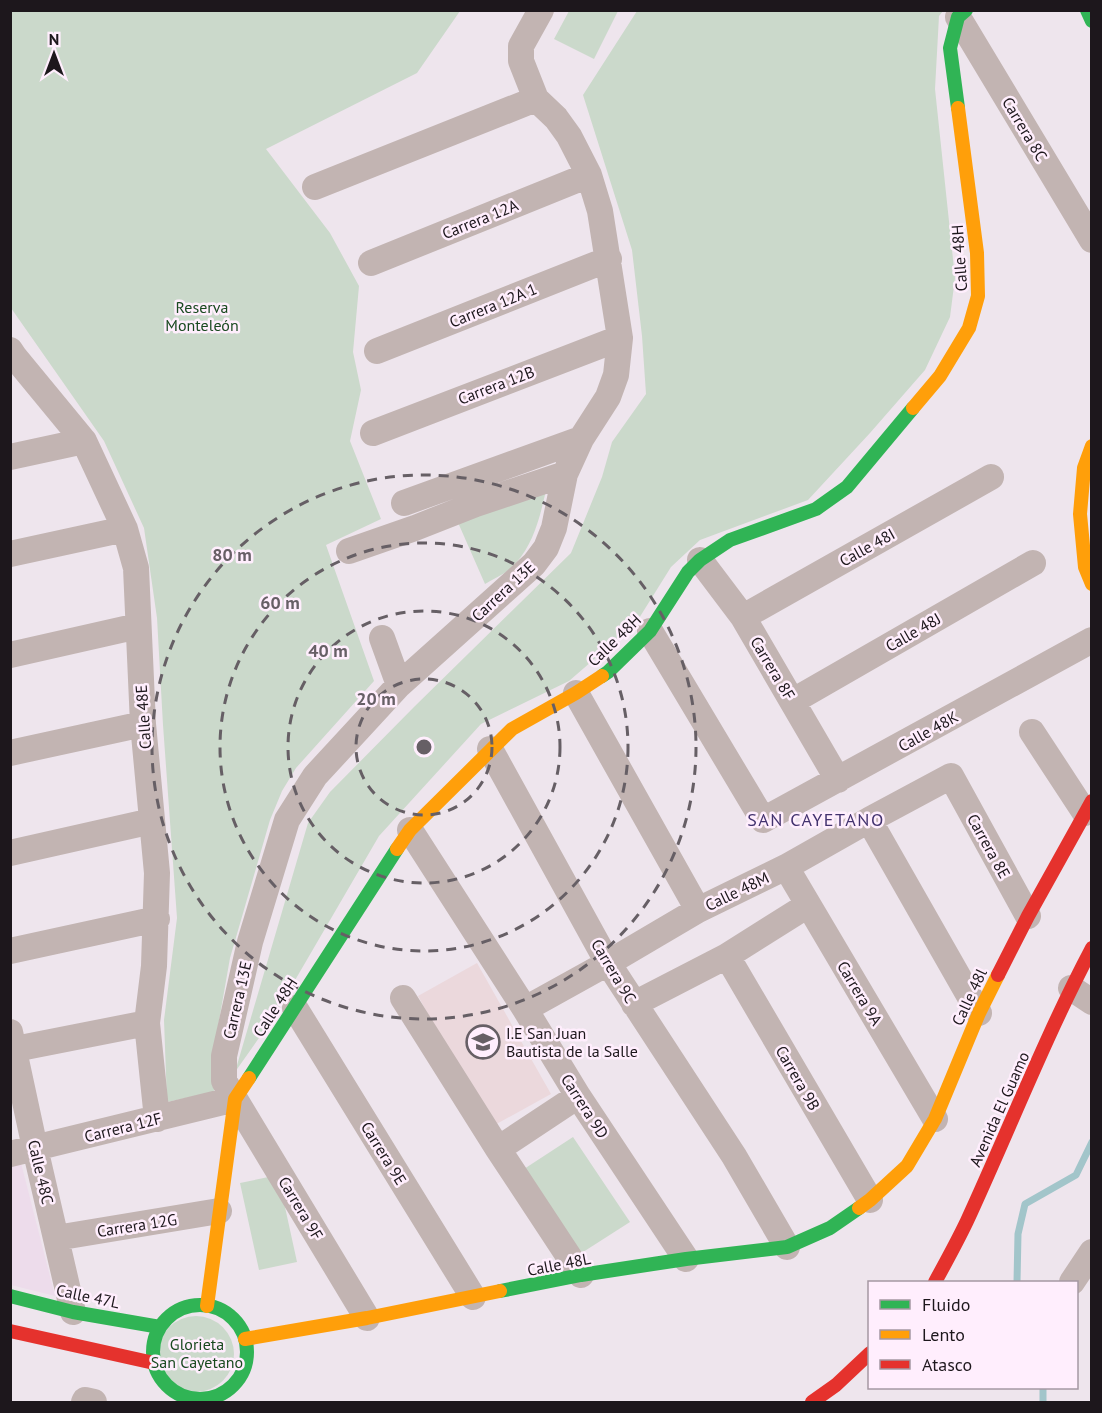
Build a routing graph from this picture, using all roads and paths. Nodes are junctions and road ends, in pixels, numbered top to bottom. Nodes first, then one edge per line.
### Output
1 (541, 10) edge
2 (1087, 10) edge
3 (962, 14) edge
4 (1092, 21) edge
5 (536, 99) junction
6 (589, 176) junction
7 (315, 187) dead end
8 (1092, 240) edge
9 (609, 259) junction
10 (372, 263) dead end
11 (620, 338) junction
12 (377, 351) dead end
13 (12, 355) edge
14 (373, 433) dead end
15 (581, 439) junction
16 (84, 441) junction
17 (1092, 446) edge
18 (10, 457) edge
19 (565, 474) junction
20 (991, 477) dead end
21 (404, 503) dead end
22 (125, 529) junction
23 (349, 551) dead end
24 (10, 554) edge
25 (700, 560) junction
26 (1033, 563) dead end
27 (1092, 584) edge
28 (742, 617) junction
29 (138, 626) junction
30 (650, 631) junction
31 (382, 638) dead end
32 (1092, 640) edge
33 (10, 655) edge
34 (399, 685) junction
35 (576, 693) junction
36 (793, 701) junction
37 (143, 724) junction
38 (1032, 732) dead end
39 (490, 749) junction
40 (10, 753) edge
41 (951, 776) joint
42 (838, 780) junction
43 (1088, 807) edge
44 (868, 820) junction
45 (152, 821) junction
46 (410, 830) junction
47 (10, 853) edge
48 (786, 867) junction
49 (808, 905) junction
50 (698, 910) junction
51 (1028, 916) junction
52 (157, 919) junction
53 (1092, 948) edge
54 (10, 951) edge
55 (727, 956) junction
56 (608, 963) junction
57 (1082, 995) edge
58 (403, 998) dead end
59 (634, 1004) junction
60 (295, 1008) junction
61 (525, 1009) junction
62 (979, 1013) junction
63 (147, 1023) junction
64 (11, 1044) edge
65 (578, 1096) junction
66 (235, 1099) junction
67 (157, 1119) junction
68 (935, 1119) junction
69 (35, 1148) junction
70 (498, 1149) junction
71 (10, 1154) edge
72 (870, 1200) junction
73 (219, 1211) junction
74 (56, 1238) junction
75 (787, 1247) junction
76 (1092, 1252) edge
77 (686, 1259) junction
78 (581, 1275) junction
79 (936, 1281) edge
80 (1073, 1281) edge
81 (10, 1296) edge
82 (472, 1297) junction
83 (207, 1306) junction
84 (73, 1312) junction
85 (367, 1318) junction
86 (160, 1327) junction
87 (10, 1331) edge
88 (245, 1339) junction
89 (868, 1355) edge
90 (154, 1364) junction
91 (190, 1400) edge
92 (812, 1402) edge

1 - 5 street, Carrera 13E
2 - 4 street
3 - 8 street, Carrera 8C
3 - 25 street, Calle 48H
5 - 6 street, Carrera 13E
5 - 7 street
6 - 9 street, Carrera 13E
6 - 10 street, Carrera 12A
9 - 11 street, Carrera 13E
9 - 12 street, Carrera 12A 1
11 - 14 street, Carrera 12B
11 - 15 street, Carrera 13E
13 - 16 street, Calle 48E
15 - 19 street, Carrera 13E
15 - 21 street
16 - 18 street
16 - 22 street, Calle 48E
17 - 27 street
19 - 23 street
19 - 34 street, Carrera 13E
20 - 28 street, Calle 48I
22 - 24 street
22 - 29 street, Calle 48E
25 - 28 street, Carrera 8F
25 - 30 street, Calle 48H
26 - 36 street, Calle 48J
28 - 36 street, Carrera 8F
29 - 33 street
29 - 37 street, Calle 48E
30 - 35 street, Calle 48H
30 - 42 street, Calle 48K
31 - 34 street
32 - 42 street, Calle 48K
34 - 66 street, Carrera 13E
35 - 39 street, Calle 48H
35 - 50 street
36 - 42 street, Carrera 8F
37 - 40 street
37 - 45 street, Calle 48E
38 - 43 street
39 - 46 street, Calle 48H
39 - 56 street, Carrera 9C
41 - 44 street, Calle 48M
41 - 51 street, Carrera 8E
43 - 51 street, Calle 48l
44 - 48 street, Calle 48M
44 - 62 street
45 - 47 street
45 - 52 street, Calle 48E
46 - 60 street, Calle 48H
46 - 61 street, Carrera 9D
48 - 49 street, Carrera 9A
48 - 50 street, Calle 48M
49 - 55 street
49 - 68 street, Carrera 9A
50 - 56 street, Calle 48M
51 - 62 street, Calle 48l
52 - 54 street
52 - 63 street, Calle 48E
53 - 57 street, Avenida El Guamo
55 - 59 street
55 - 72 street, Carrera 9B
56 - 59 street, Carrera 9C
56 - 61 street, Calle 48M
57 - 79 street, Avenida El Guamo
58 - 70 street
59 - 75 street, Carrera 9C
60 - 66 street, Calle 48H
60 - 82 street, Carrera 9E
61 - 65 street, Carrera 9D
62 - 68 street, Calle 48l
63 - 64 street
63 - 67 street, Calle 48E
64 - 69 street, Calle 48C
65 - 70 street
65 - 77 street, Carrera 9D
66 - 67 street, Carrera 12F
66 - 73 street, Calle 48H
66 - 85 street, Carrera 9F
67 - 69 street, Carrera 12F
68 - 72 street, Calle 48l
69 - 71 street, Carrera 12F
69 - 74 street, Calle 48C
70 - 78 street
72 - 75 street, Calle 48L
73 - 74 street, Carrera 12G
73 - 83 street, Calle 48H
74 - 84 street, Calle 48C
75 - 77 street, Calle 48L
76 - 80 street
77 - 78 street, Calle 48L
78 - 82 street, Calle 48L
81 - 84 street, Calle 47L
82 - 85 street, Calle 48L
83 - 86 street
83 - 88 street
84 - 86 street, Calle 47L
85 - 88 street, Calle 48L
86 - 90 street
87 - 90 street
88 - 91 street
89 - 92 street
90 - 91 street

